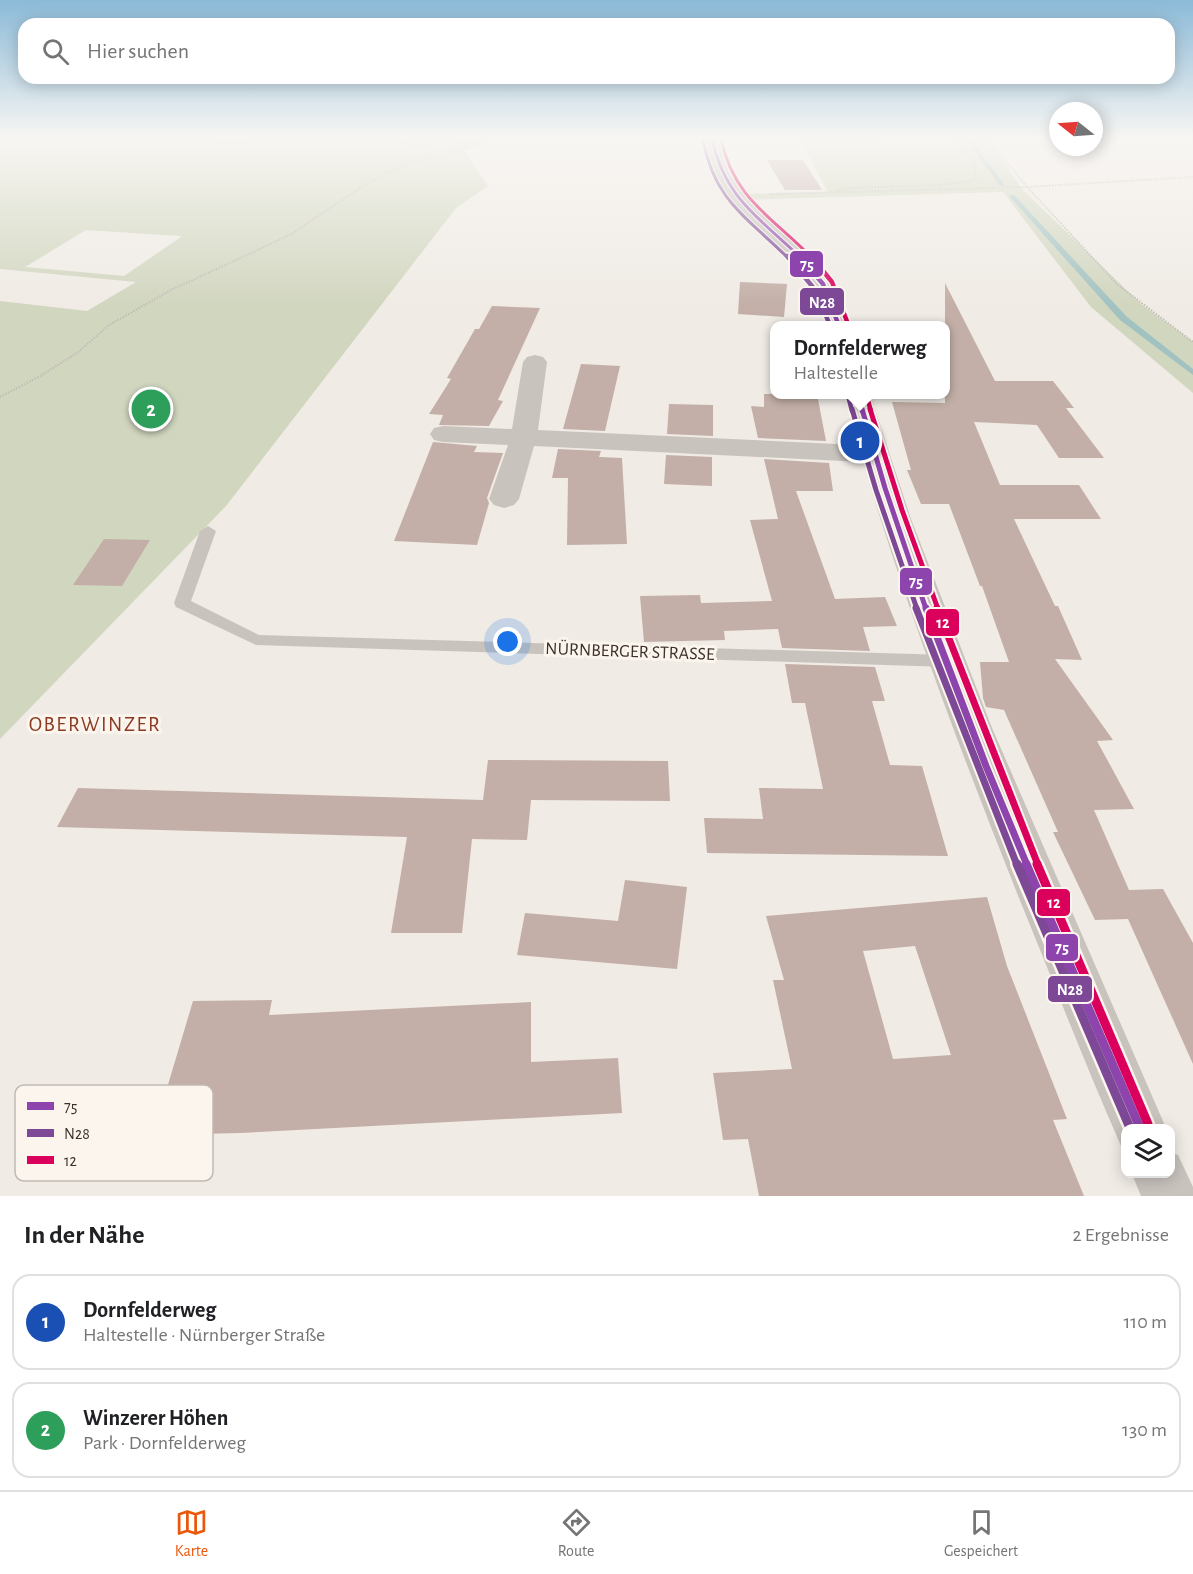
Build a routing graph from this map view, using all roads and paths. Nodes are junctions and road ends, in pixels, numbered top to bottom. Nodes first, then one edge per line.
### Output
1 (350, 195) edge
2 (734, 195) edge
3 (1034, 195) edge
4 (838, 321) edge
5 (1193, 342) edge
6 (535, 362) dead end
7 (0, 397) edge
8 (858, 399) edge
9 (443, 434) dead end
10 (524, 436) junction
11 (874, 454) junction
12 (504, 499) dead end
13 (208, 531) dead end
14 (946, 661) junction
15 (1138, 1124) edge
16 (1161, 1178) edge
17 (1169, 1196) edge

1 - 7 path
2 - 4 street
3 - 5 path
6 - 10 street
8 - 11 street
9 - 10 street
10 - 11 street
10 - 12 street
11 - 14 street
13 - 14 lane, NÜRNBERGER STRASSE
14 - 15 street
16 - 17 street

